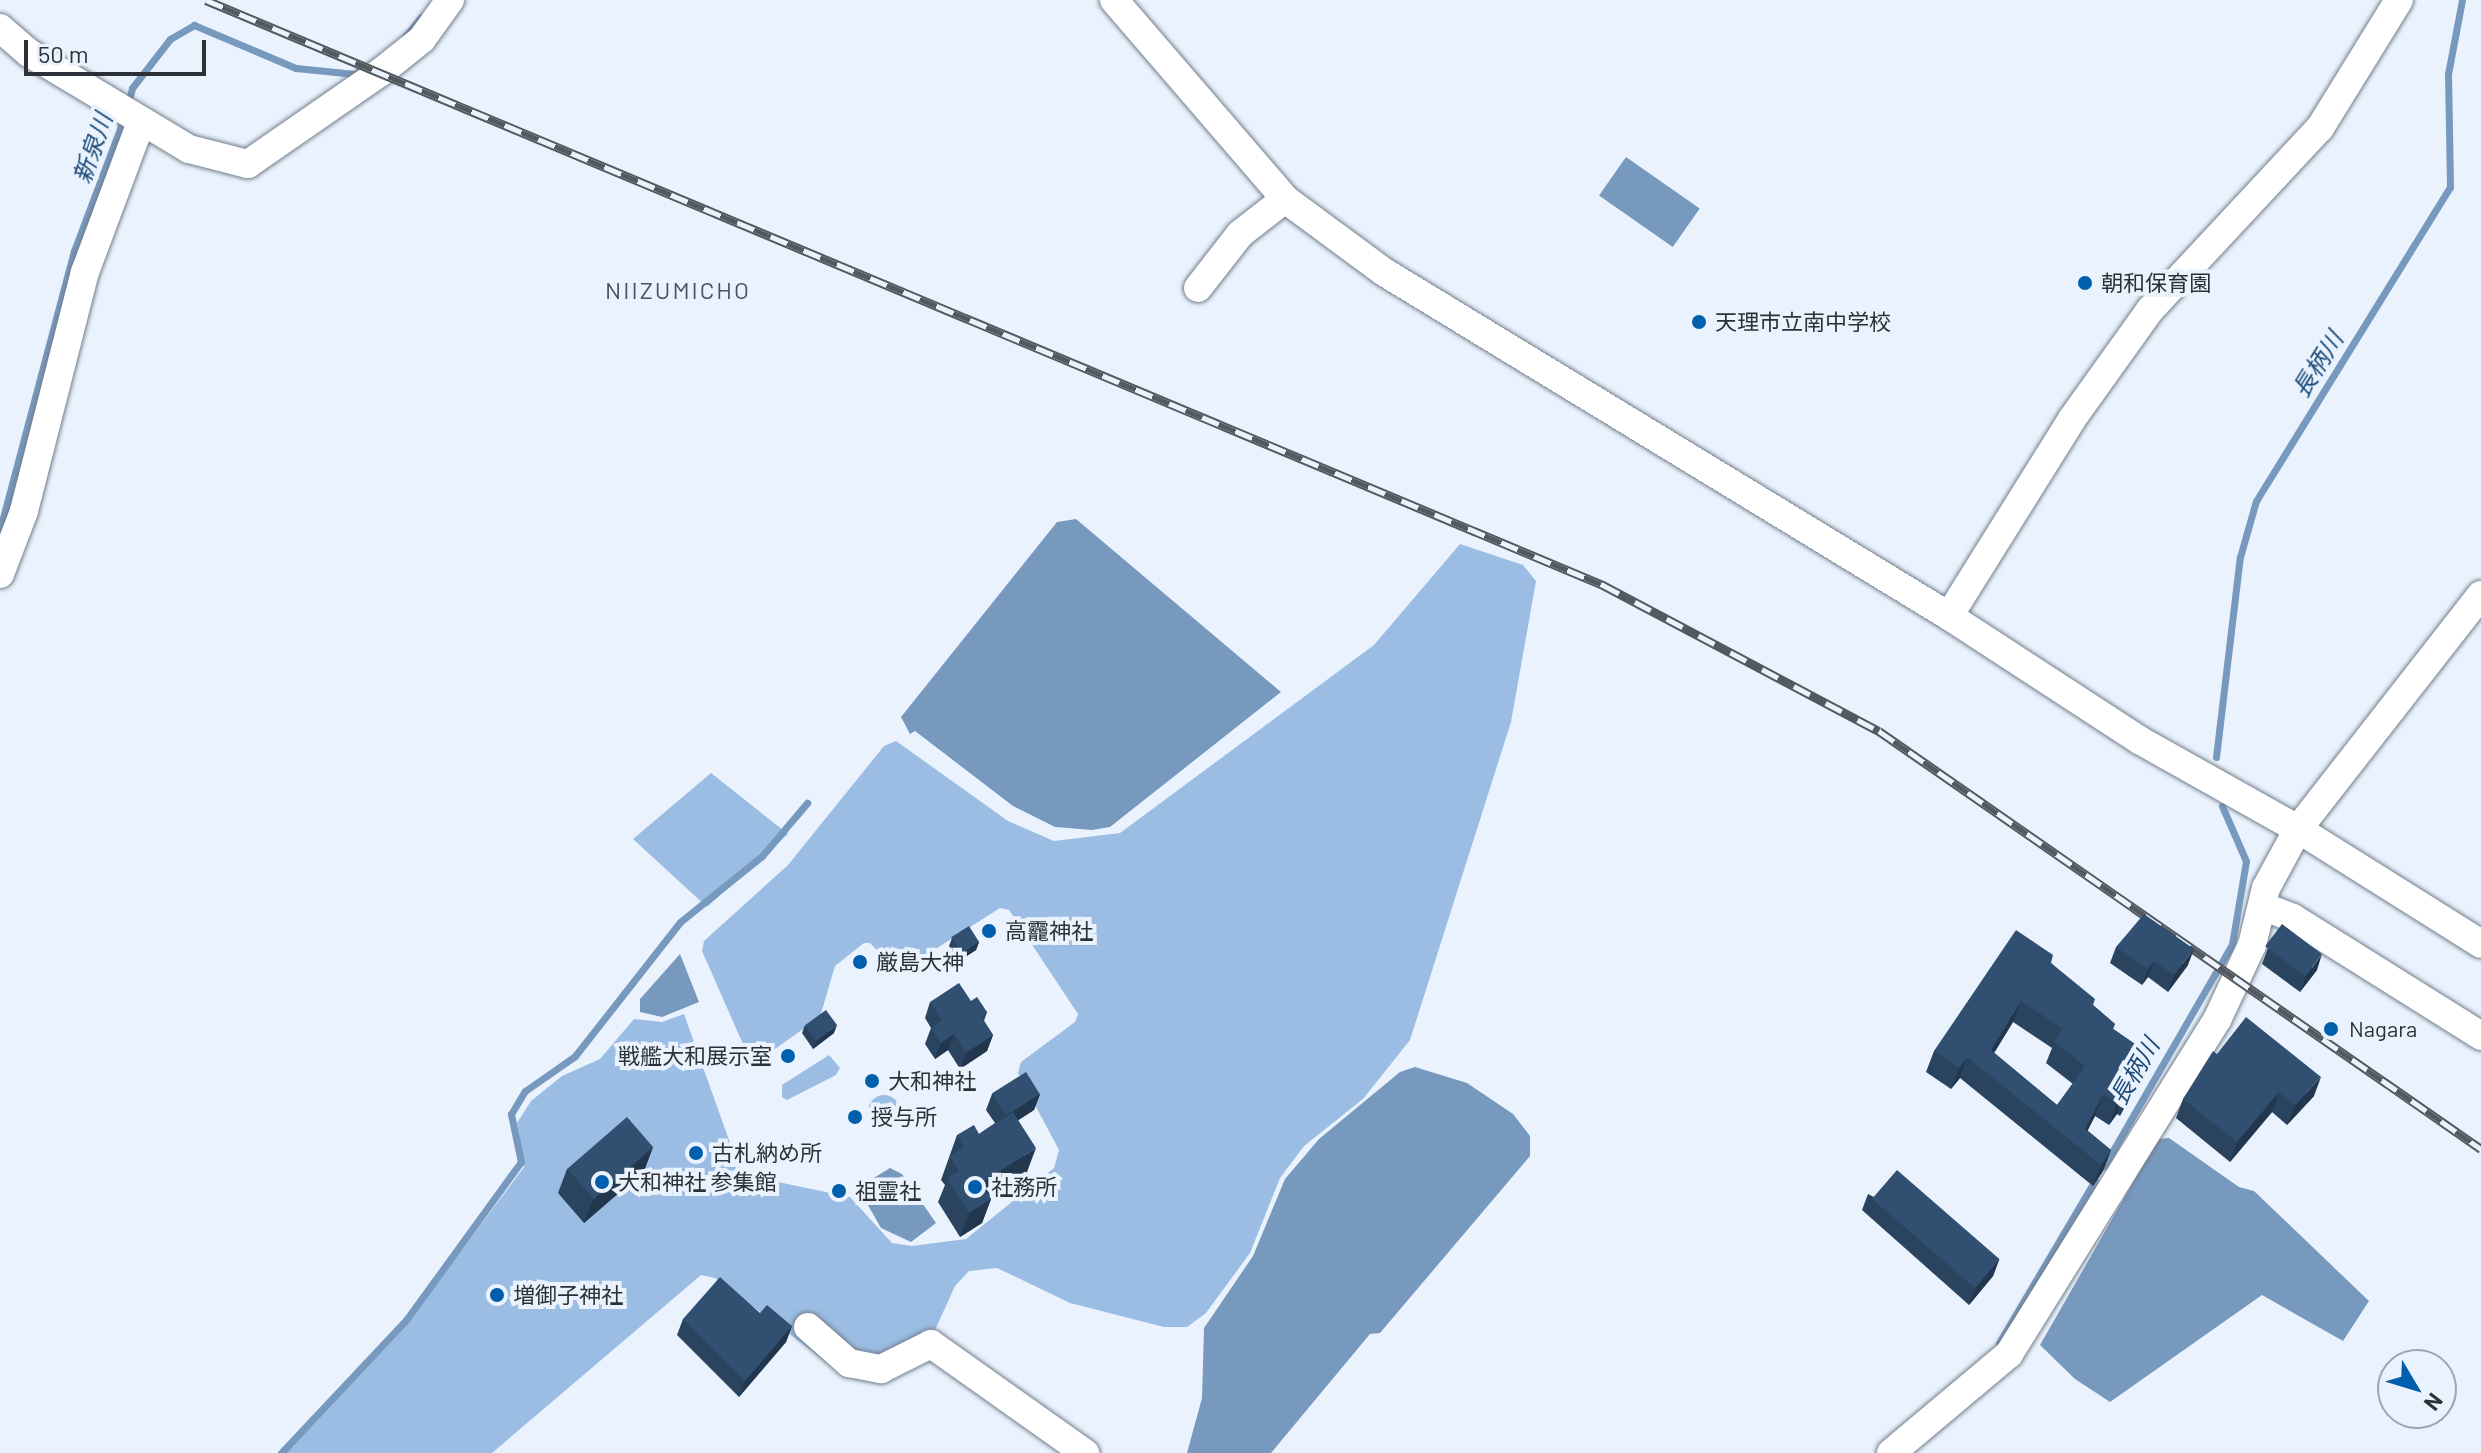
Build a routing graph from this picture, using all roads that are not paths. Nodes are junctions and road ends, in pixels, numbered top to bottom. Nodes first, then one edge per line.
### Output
1 (450, 0) edge
2 (1114, 0) edge
3 (2399, 0) edge
4 (0, 28) edge
5 (141, 122) junction
6 (1285, 199) junction
7 (1198, 288) dead end
8 (0, 574) edge
9 (2481, 595) edge
10 (1949, 616) junction
11 (2298, 829) junction
12 (2262, 906) junction
13 (2481, 944) edge
14 (2481, 1036) edge
15 (808, 1327) dead end
16 (1085, 1453) edge
17 (1891, 1453) edge

1 - 5 street
2 - 6 street
3 - 10 street
4 - 5 street
5 - 8 street
6 - 7 street
6 - 10 street
9 - 11 street
10 - 11 street
11 - 12 street
11 - 13 street
12 - 14 street
12 - 17 street
15 - 16 street

